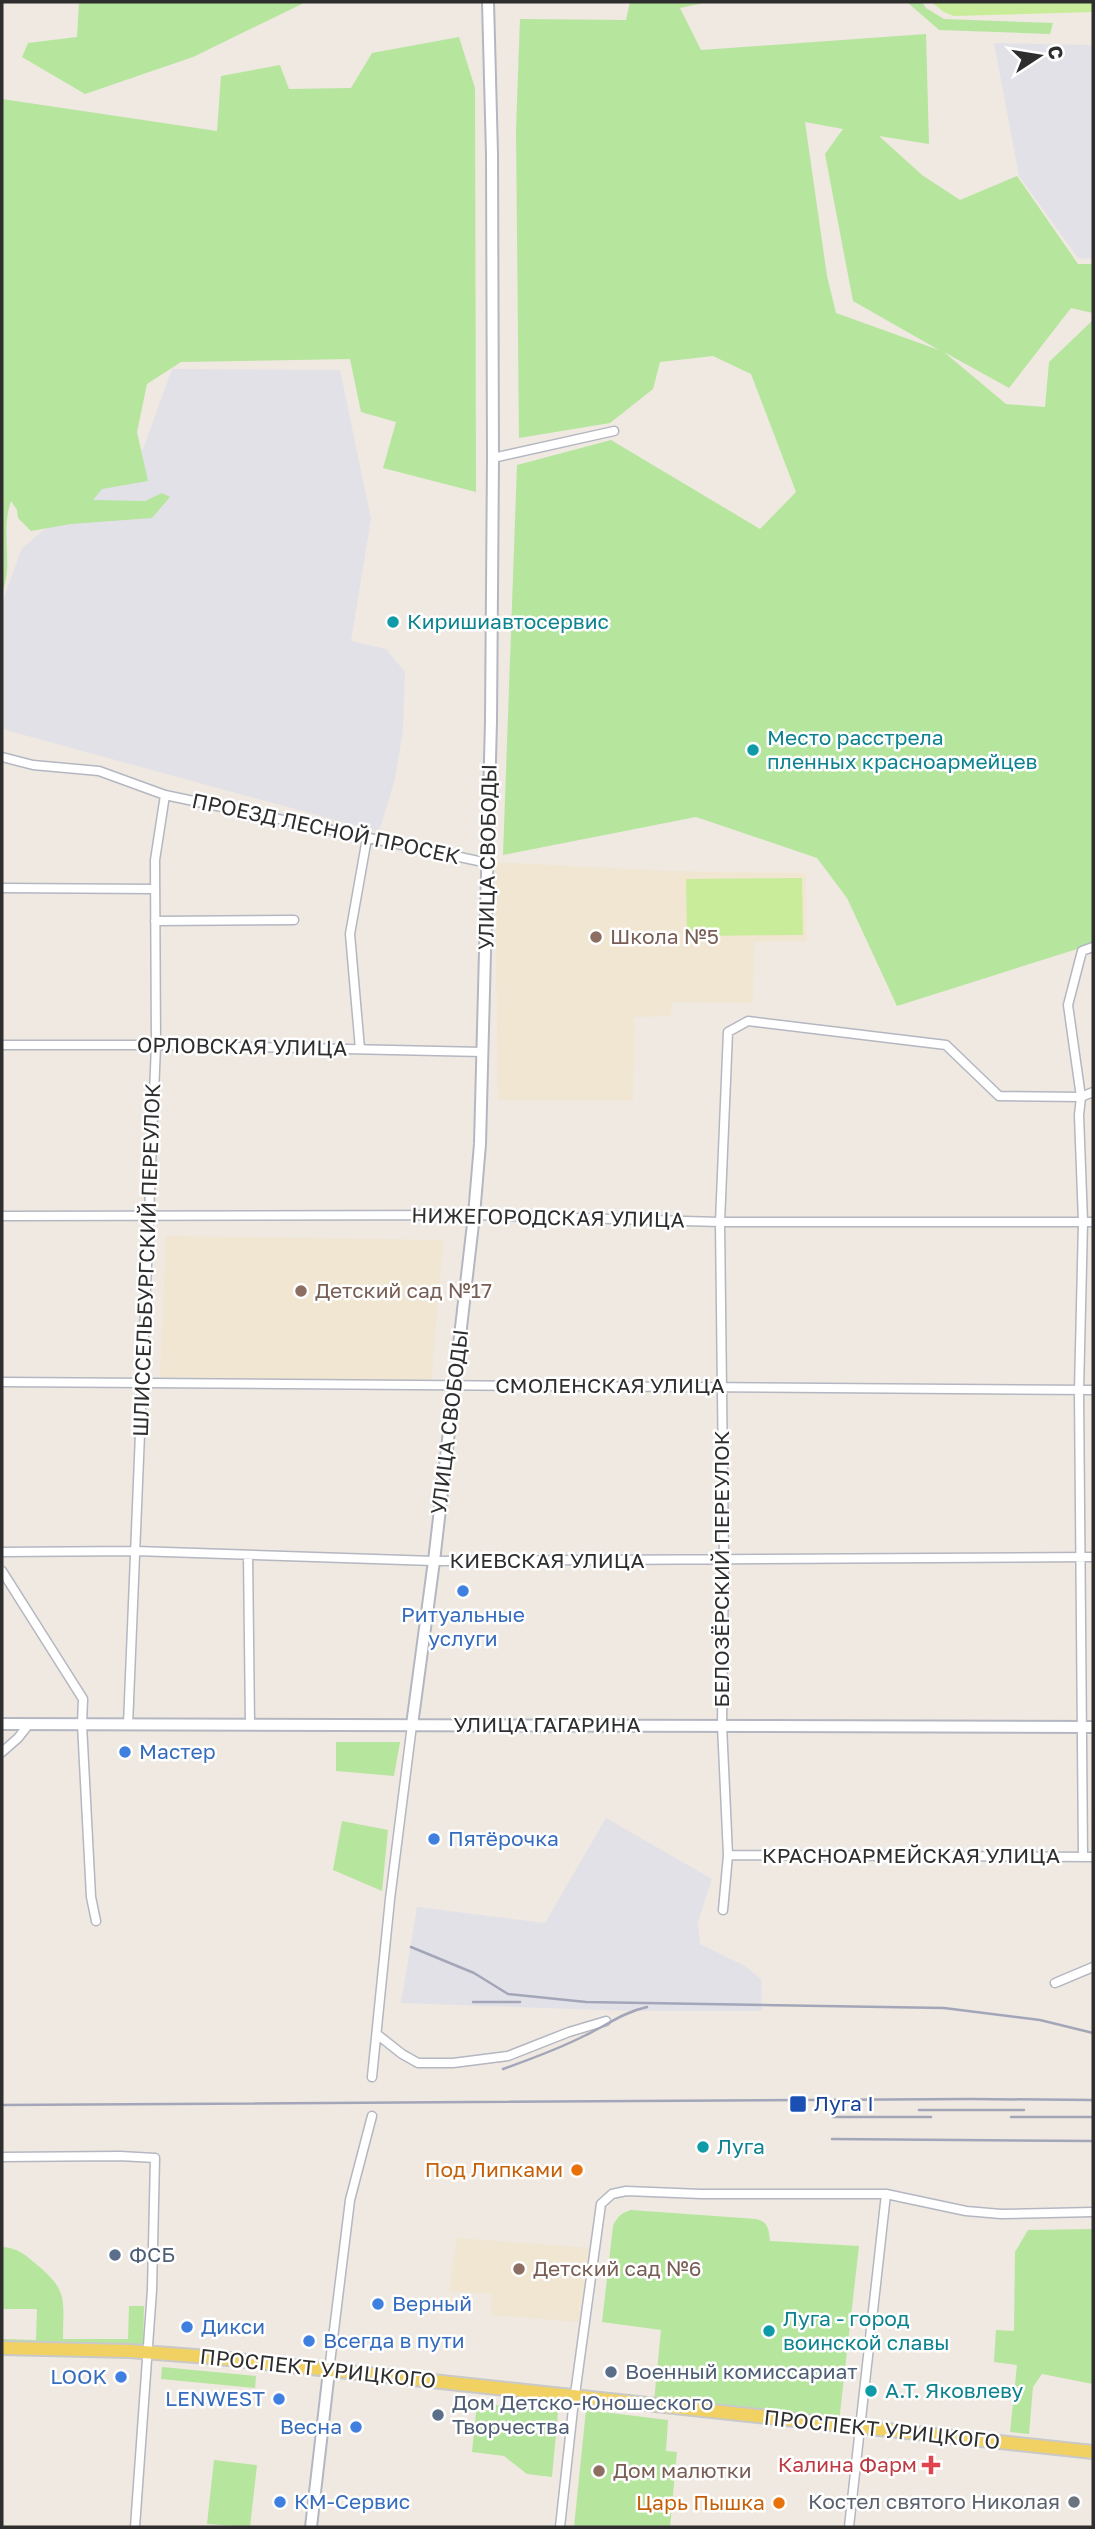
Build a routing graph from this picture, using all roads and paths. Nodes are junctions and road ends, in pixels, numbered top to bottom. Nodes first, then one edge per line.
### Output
1 (488, 2) edge
2 (614, 431) dead end
3 (494, 458) junction
4 (2, 757) edge
5 (165, 795) junction
6 (367, 838) junction
7 (488, 863) junction
8 (2, 888) edge
9 (155, 889) junction
10 (294, 920) dead end
11 (155, 921) junction
12 (1093, 947) edge
13 (2, 1045) edge
14 (156, 1045) junction
15 (360, 1049) junction
16 (483, 1052) junction
17 (1093, 1092) edge
18 (1081, 1097) junction
19 (149, 1215) junction
20 (474, 1215) junction
21 (2, 1216) edge
22 (720, 1222) junction
23 (1083, 1222) junction
24 (1093, 1222) edge
25 (2, 1382) edge
26 (143, 1382) junction
27 (454, 1385) junction
28 (722, 1387) junction
29 (1079, 1391) junction
30 (1093, 1391) edge
31 (135, 1551) junction
32 (2, 1552) edge
33 (248, 1555) junction
34 (1081, 1557) junction
35 (1093, 1557) edge
36 (724, 1560) junction
37 (434, 1561) junction
38 (2, 1571) edge
39 (2, 1724) edge
40 (29, 1724) junction
41 (82, 1724) junction
42 (250, 1725) junction
43 (722, 1725) junction
44 (128, 1726) junction
45 (412, 1726) junction
46 (1088, 1727) edge
47 (2, 1752) edge
48 (728, 1855) junction
49 (1083, 1857) junction
50 (1093, 1857) edge
51 (723, 1910) dead end
52 (96, 1921) dead end
53 (1093, 1967) edge
54 (1055, 1983) dead end
55 (606, 2021) dead end
56 (378, 2035) junction
57 (372, 2077) dead end
58 (372, 2116) dead end
59 (2, 2157) edge
60 (886, 2194) junction
61 (1093, 2212) edge
62 (2, 2348) edge
63 (147, 2352) junction
64 (329, 2371) junction
65 (575, 2397) junction
66 (859, 2428) junction
67 (1093, 2452) edge
68 (135, 2527) edge
69 (311, 2527) edge
70 (560, 2527) edge
71 (849, 2527) edge

1 - 3 street, УЛИЦА СВОБОДЫ
2 - 3 street
3 - 7 street, УЛИЦА СВОБОДЫ
4 - 5 street, ПРОЕЗД ЛЕСНОЙ ПРОСЕК
5 - 6 street, ПРОЕЗД ЛЕСНОЙ ПРОСЕК
5 - 9 street, ШЛИССЕЛЬБУРГСКИЙ ПЕРЕУЛОК
6 - 7 street, ПРОЕЗД ЛЕСНОЙ ПРОСЕК
6 - 15 street
7 - 16 street, УЛИЦА СВОБОДЫ
8 - 9 street
9 - 11 street, ШЛИССЕЛЬБУРГСКИЙ ПЕРЕУЛОК
10 - 11 street
11 - 14 street, ШЛИССЕЛЬБУРГСКИЙ ПЕРЕУЛОК
12 - 18 street
13 - 14 street, ОРЛОВСКАЯ УЛИЦА
14 - 15 street, ОРЛОВСКАЯ УЛИЦА
14 - 19 street, ШЛИССЕЛЬБУРГСКИЙ ПЕРЕУЛОК
15 - 16 street, ОРЛОВСКАЯ УЛИЦА
16 - 20 street, УЛИЦА СВОБОДЫ
17 - 18 street
18 - 22 street, БЕЛОЗЁРСКИЙ ПЕРЕУЛОК
18 - 23 street
19 - 20 street, НИЖЕГОРОДСКАЯ УЛИЦА
19 - 21 street, НИЖЕГОРОДСКАЯ УЛИЦА
19 - 26 street, ШЛИССЕЛЬБУРГСКИЙ ПЕРЕУЛОК
20 - 22 street, НИЖЕГОРОДСКАЯ УЛИЦА
20 - 27 street, УЛИЦА СВОБОДЫ
22 - 23 street, НИЖЕГОРОДСКАЯ УЛИЦА
22 - 28 street, БЕЛОЗЁРСКИЙ ПЕРЕУЛОК
23 - 24 street, НИЖЕГОРОДСКАЯ УЛИЦА
23 - 29 street
25 - 26 street, СМОЛЕНСКАЯ УЛИЦА
26 - 27 street, СМОЛЕНСКАЯ УЛИЦА
26 - 31 street, ШЛИССЕЛЬБУРГСКИЙ ПЕРЕУЛОК
27 - 28 street, СМОЛЕНСКАЯ УЛИЦА
27 - 37 street, УЛИЦА СВОБОДЫ
28 - 29 street, СМОЛЕНСКАЯ УЛИЦА
28 - 36 street, БЕЛОЗЁРСКИЙ ПЕРЕУЛОК
29 - 30 street, СМОЛЕНСКАЯ УЛИЦА
29 - 34 street
31 - 32 street, КИЕВСКАЯ УЛИЦА
31 - 33 street, КИЕВСКАЯ УЛИЦА
31 - 44 street, ШЛИССЕЛЬБУРГСКИЙ ПЕРЕУЛОК
33 - 37 street, КИЕВСКАЯ УЛИЦА
33 - 42 street
34 - 35 street, КИЕВСКАЯ УЛИЦА
34 - 36 street, КИЕВСКАЯ УЛИЦА
34 - 46 street
36 - 37 street, КИЕВСКАЯ УЛИЦА
36 - 43 street, БЕЛОЗЁРСКИЙ ПЕРЕУЛОК
37 - 45 street, УЛИЦА СВОБОДЫ
38 - 41 street
39 - 40 street, УЛИЦА ГАГАРИНА
40 - 41 street, УЛИЦА ГАГАРИНА
40 - 47 street
41 - 44 street, УЛИЦА ГАГАРИНА
41 - 52 street
42 - 44 street, УЛИЦА ГАГАРИНА
42 - 45 street, УЛИЦА ГАГАРИНА
43 - 45 street, УЛИЦА ГАГАРИНА
43 - 46 street, УЛИЦА ГАГАРИНА
43 - 48 street, БЕЛОЗЁРСКИЙ ПЕРЕУЛОК
45 - 56 street, УЛИЦА СВОБОДЫ
46 - 49 street
48 - 49 street, КРАСНОАРМЕЙСКАЯ УЛИЦА
48 - 51 street, БЕЛОЗЁРСКИЙ ПЕРЕУЛОК
49 - 50 street, КРАСНОАРМЕЙСКАЯ УЛИЦА
53 - 54 street
55 - 56 street
56 - 57 street, УЛИЦА СВОБОДЫ
58 - 64 street
59 - 63 street
60 - 61 street
60 - 65 street
60 - 66 street
62 - 63 main road, ПРОСПЕКТ УРИЦКОГО
63 - 64 main road, ПРОСПЕКТ УРИЦКОГО
63 - 68 street
64 - 65 main road, ПРОСПЕКТ УРИЦКОГО
64 - 69 street
65 - 66 main road, ПРОСПЕКТ УРИЦКОГО
65 - 70 street
66 - 67 main road, ПРОСПЕКТ УРИЦКОГО
66 - 71 street

